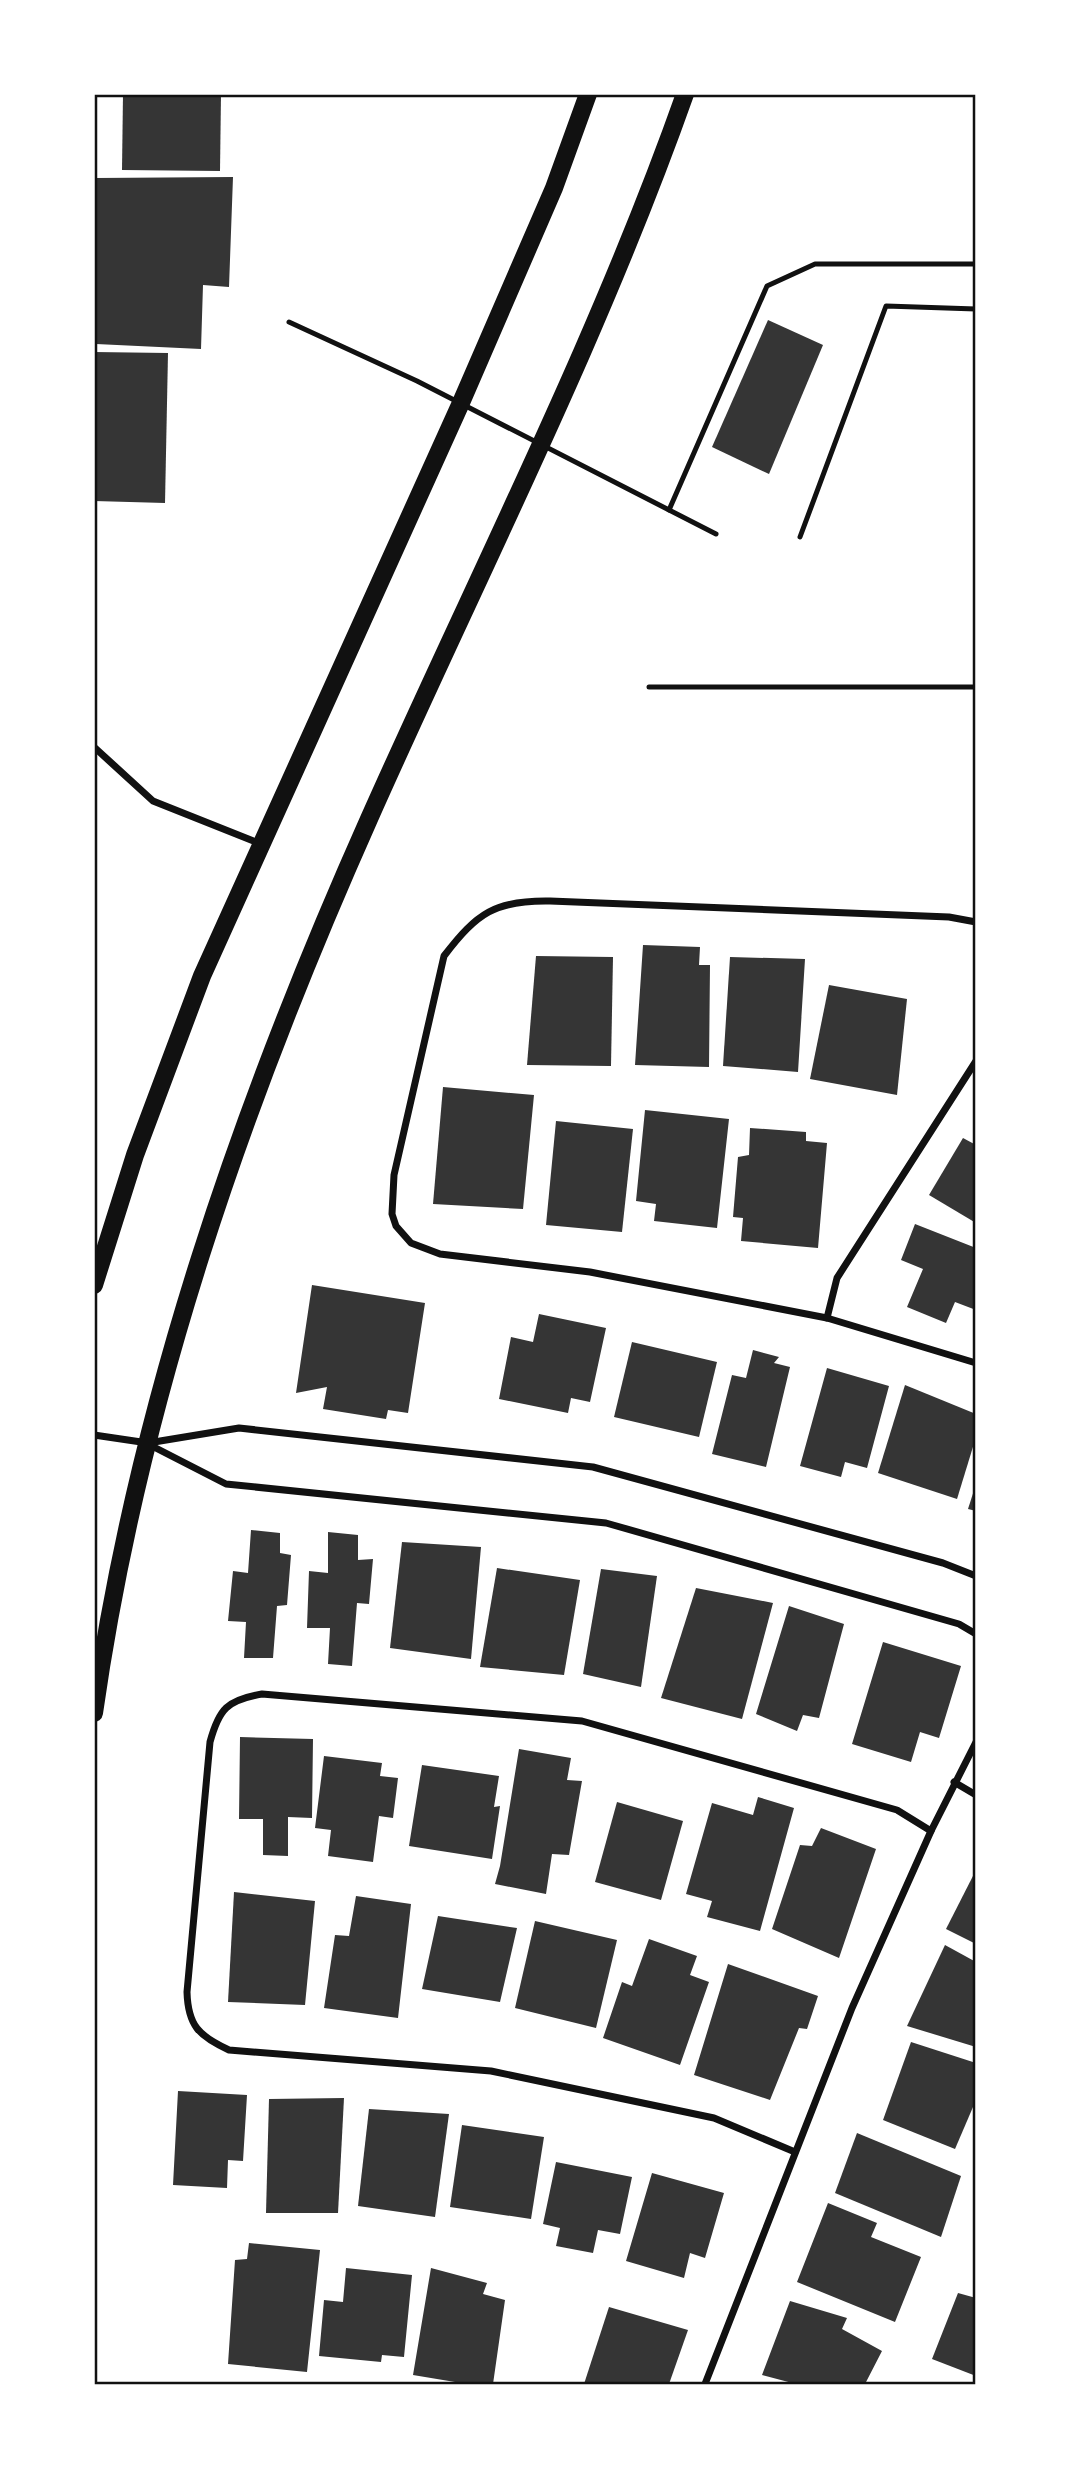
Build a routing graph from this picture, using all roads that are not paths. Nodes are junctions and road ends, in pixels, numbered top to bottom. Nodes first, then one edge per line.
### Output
1 (588, 94) edge
2 (685, 94) edge
3 (975, 264) edge
4 (975, 309) edge
5 (289, 322) dead end
6 (460, 405) junction
7 (541, 443) junction
8 (669, 510) junction
9 (716, 534) dead end
10 (800, 537) dead end
11 (649, 687) dead end
12 (975, 687) edge
13 (94, 747) edge
14 (261, 844) junction
15 (975, 922) edge
16 (975, 1061) edge
17 (94, 1285) edge
18 (827, 1318) junction
19 (975, 1363) edge
20 (94, 1435) edge
21 (148, 1443) junction
22 (975, 1576) edge
23 (975, 1634) edge
24 (94, 1713) edge
25 (975, 1742) edge
26 (954, 1782) junction
27 (975, 1795) edge
28 (931, 1831) junction
29 (795, 2152) junction
30 (705, 2385) edge

1 - 6 main road
2 - 7 main road
3 - 8 lane
4 - 10 lane
5 - 6 lane
6 - 7 lane
6 - 14 main road
7 - 8 lane
7 - 21 main road
8 - 9 lane
11 - 12 lane
13 - 14 street
14 - 17 main road
15 - 18 street
16 - 18 street
18 - 19 street
20 - 21 street
21 - 22 street
21 - 23 street
21 - 24 main road
25 - 26 street
26 - 27 street
26 - 28 street
28 - 29 street
28 - 29 street
29 - 30 street

